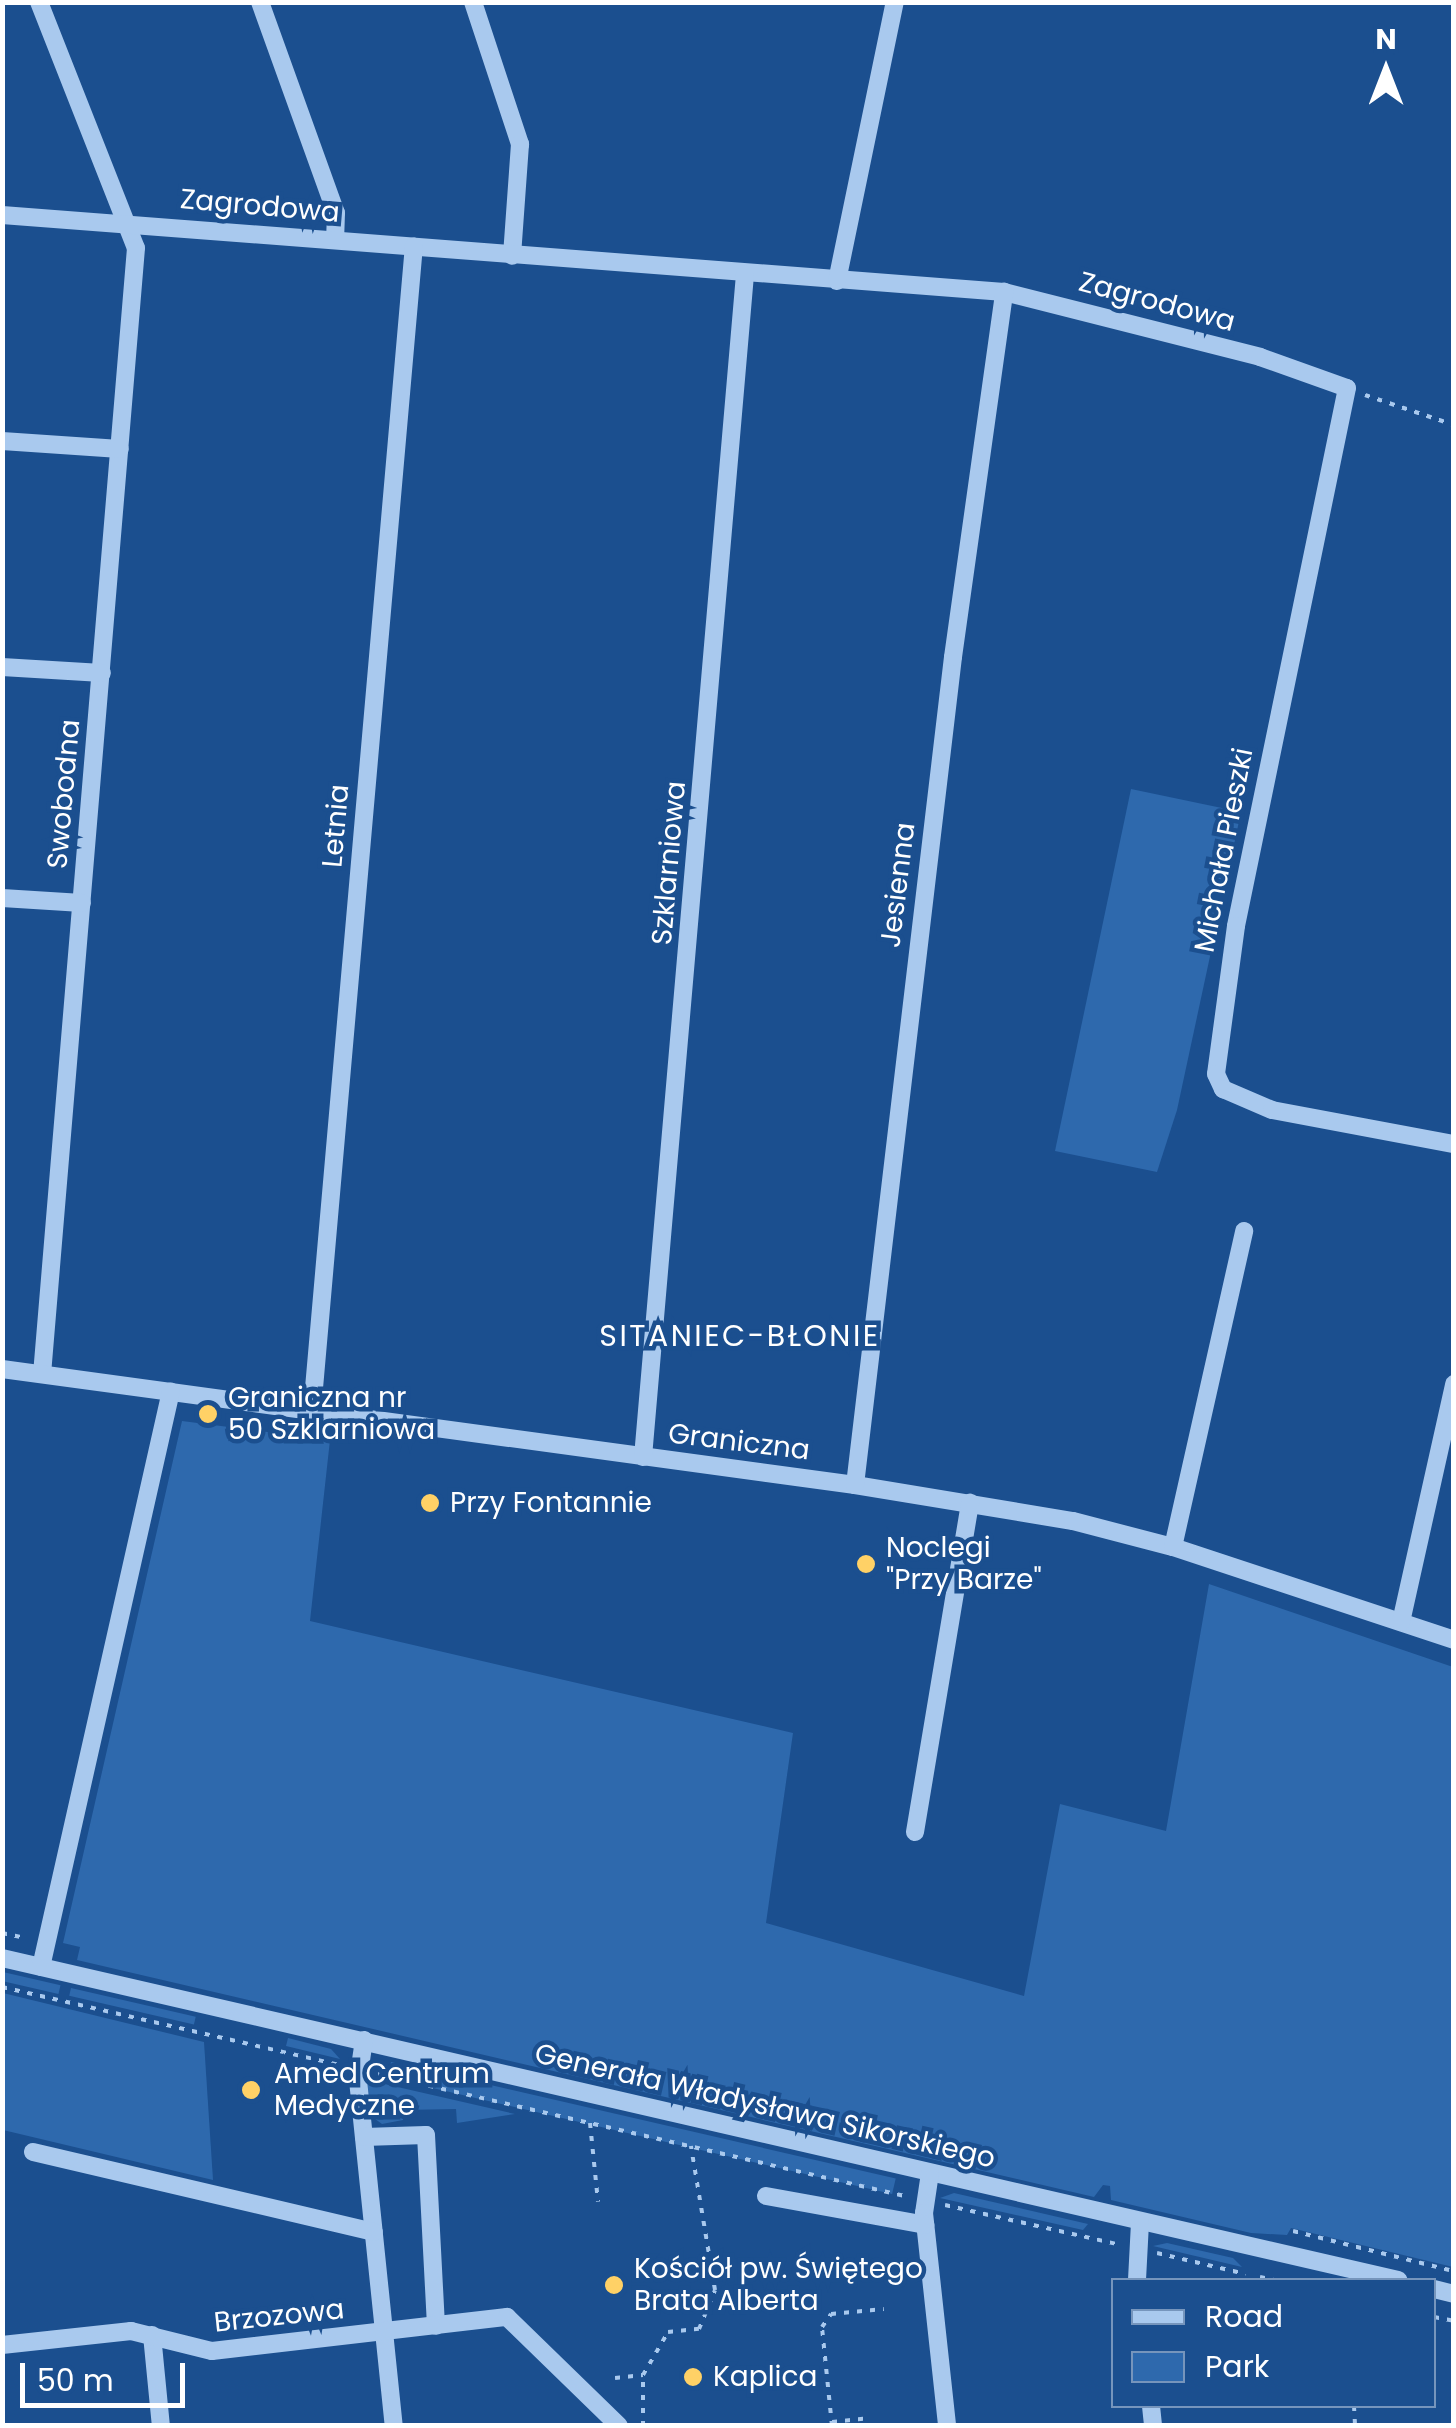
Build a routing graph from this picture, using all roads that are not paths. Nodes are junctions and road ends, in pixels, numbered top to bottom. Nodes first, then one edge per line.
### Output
1 (40, 2) edge
2 (260, 2) edge
3 (473, 2) edge
4 (895, 2) edge
5 (2, 216) edge
6 (122, 223) junction
7 (335, 240) junction
8 (414, 246) junction
9 (512, 256) junction
10 (745, 274) junction
11 (837, 281) junction
12 (1004, 292) junction
13 (1346, 388) joint
14 (2, 442) edge
15 (120, 448) junction
16 (2, 667) edge
17 (102, 673) junction
18 (2, 898) edge
19 (82, 904) junction
20 (1454, 1144) edge
21 (1244, 1231) dead end
22 (2, 1369) edge
23 (42, 1374) junction
24 (1454, 1384) edge
25 (171, 1391) junction
26 (312, 1411) junction
27 (643, 1457) junction
28 (855, 1485) junction
29 (970, 1503) junction
30 (1173, 1547) junction
31 (1401, 1622) junction
32 (1454, 1640) edge
33 (916, 1832) dead end
34 (2, 1958) edge
35 (41, 1967) junction
36 (364, 2040) junction
37 (364, 2137) junction
38 (34, 2152) dead end
39 (930, 2173) junction
40 (766, 2196) dead end
41 (1140, 2222) junction
42 (925, 2225) junction
43 (374, 2232) junction
44 (1136, 2273) edge
45 (1389, 2278) edge
46 (436, 2326) junction
47 (384, 2333) junction
48 (152, 2335) junction
49 (2, 2345) edge
50 (161, 2426) edge
51 (394, 2426) edge
52 (619, 2426) edge
53 (946, 2426) edge

1 - 6 street, Swobodna
2 - 7 street
3 - 9 street
4 - 11 street
5 - 6 street, Zagrodowa
6 - 7 street, Zagrodowa
6 - 15 street, Swobodna
7 - 8 street, Zagrodowa
8 - 9 street, Zagrodowa
8 - 26 street, Letnia
9 - 10 street, Zagrodowa
10 - 11 street, Zagrodowa
10 - 27 street, Szklarniowa
11 - 12 street, Zagrodowa
12 - 13 street, Zagrodowa
12 - 28 street, Jesienna
13 - 20 street, Michała Pieszki
14 - 15 street
15 - 17 street, Swobodna
16 - 17 street
17 - 19 street, Swobodna
18 - 19 street
19 - 23 street, Swobodna
21 - 30 street
22 - 23 street, Graniczna
23 - 25 street, Graniczna
24 - 31 street
25 - 26 street, Graniczna
25 - 35 street
26 - 27 street, Graniczna
27 - 28 street, Graniczna
28 - 29 street, Graniczna
29 - 30 street, Graniczna
29 - 33 street
30 - 31 street, Graniczna
31 - 32 street, Graniczna
34 - 35 street, Generała Władysława Sikorskiego
35 - 36 street, Generała Władysława Sikorskiego
36 - 37 street
36 - 39 street, Generała Władysława Sikorskiego
37 - 43 street
37 - 46 street
38 - 43 street
39 - 41 street, Generała Władysława Sikorskiego
39 - 42 street
40 - 42 street
41 - 44 street
41 - 45 street, Generała Władysława Sikorskiego
42 - 53 street
43 - 47 street
46 - 47 street, Brzozowa
46 - 52 street, Brzozowa
47 - 48 street, Brzozowa
47 - 51 street
48 - 49 street, Brzozowa
48 - 50 street

